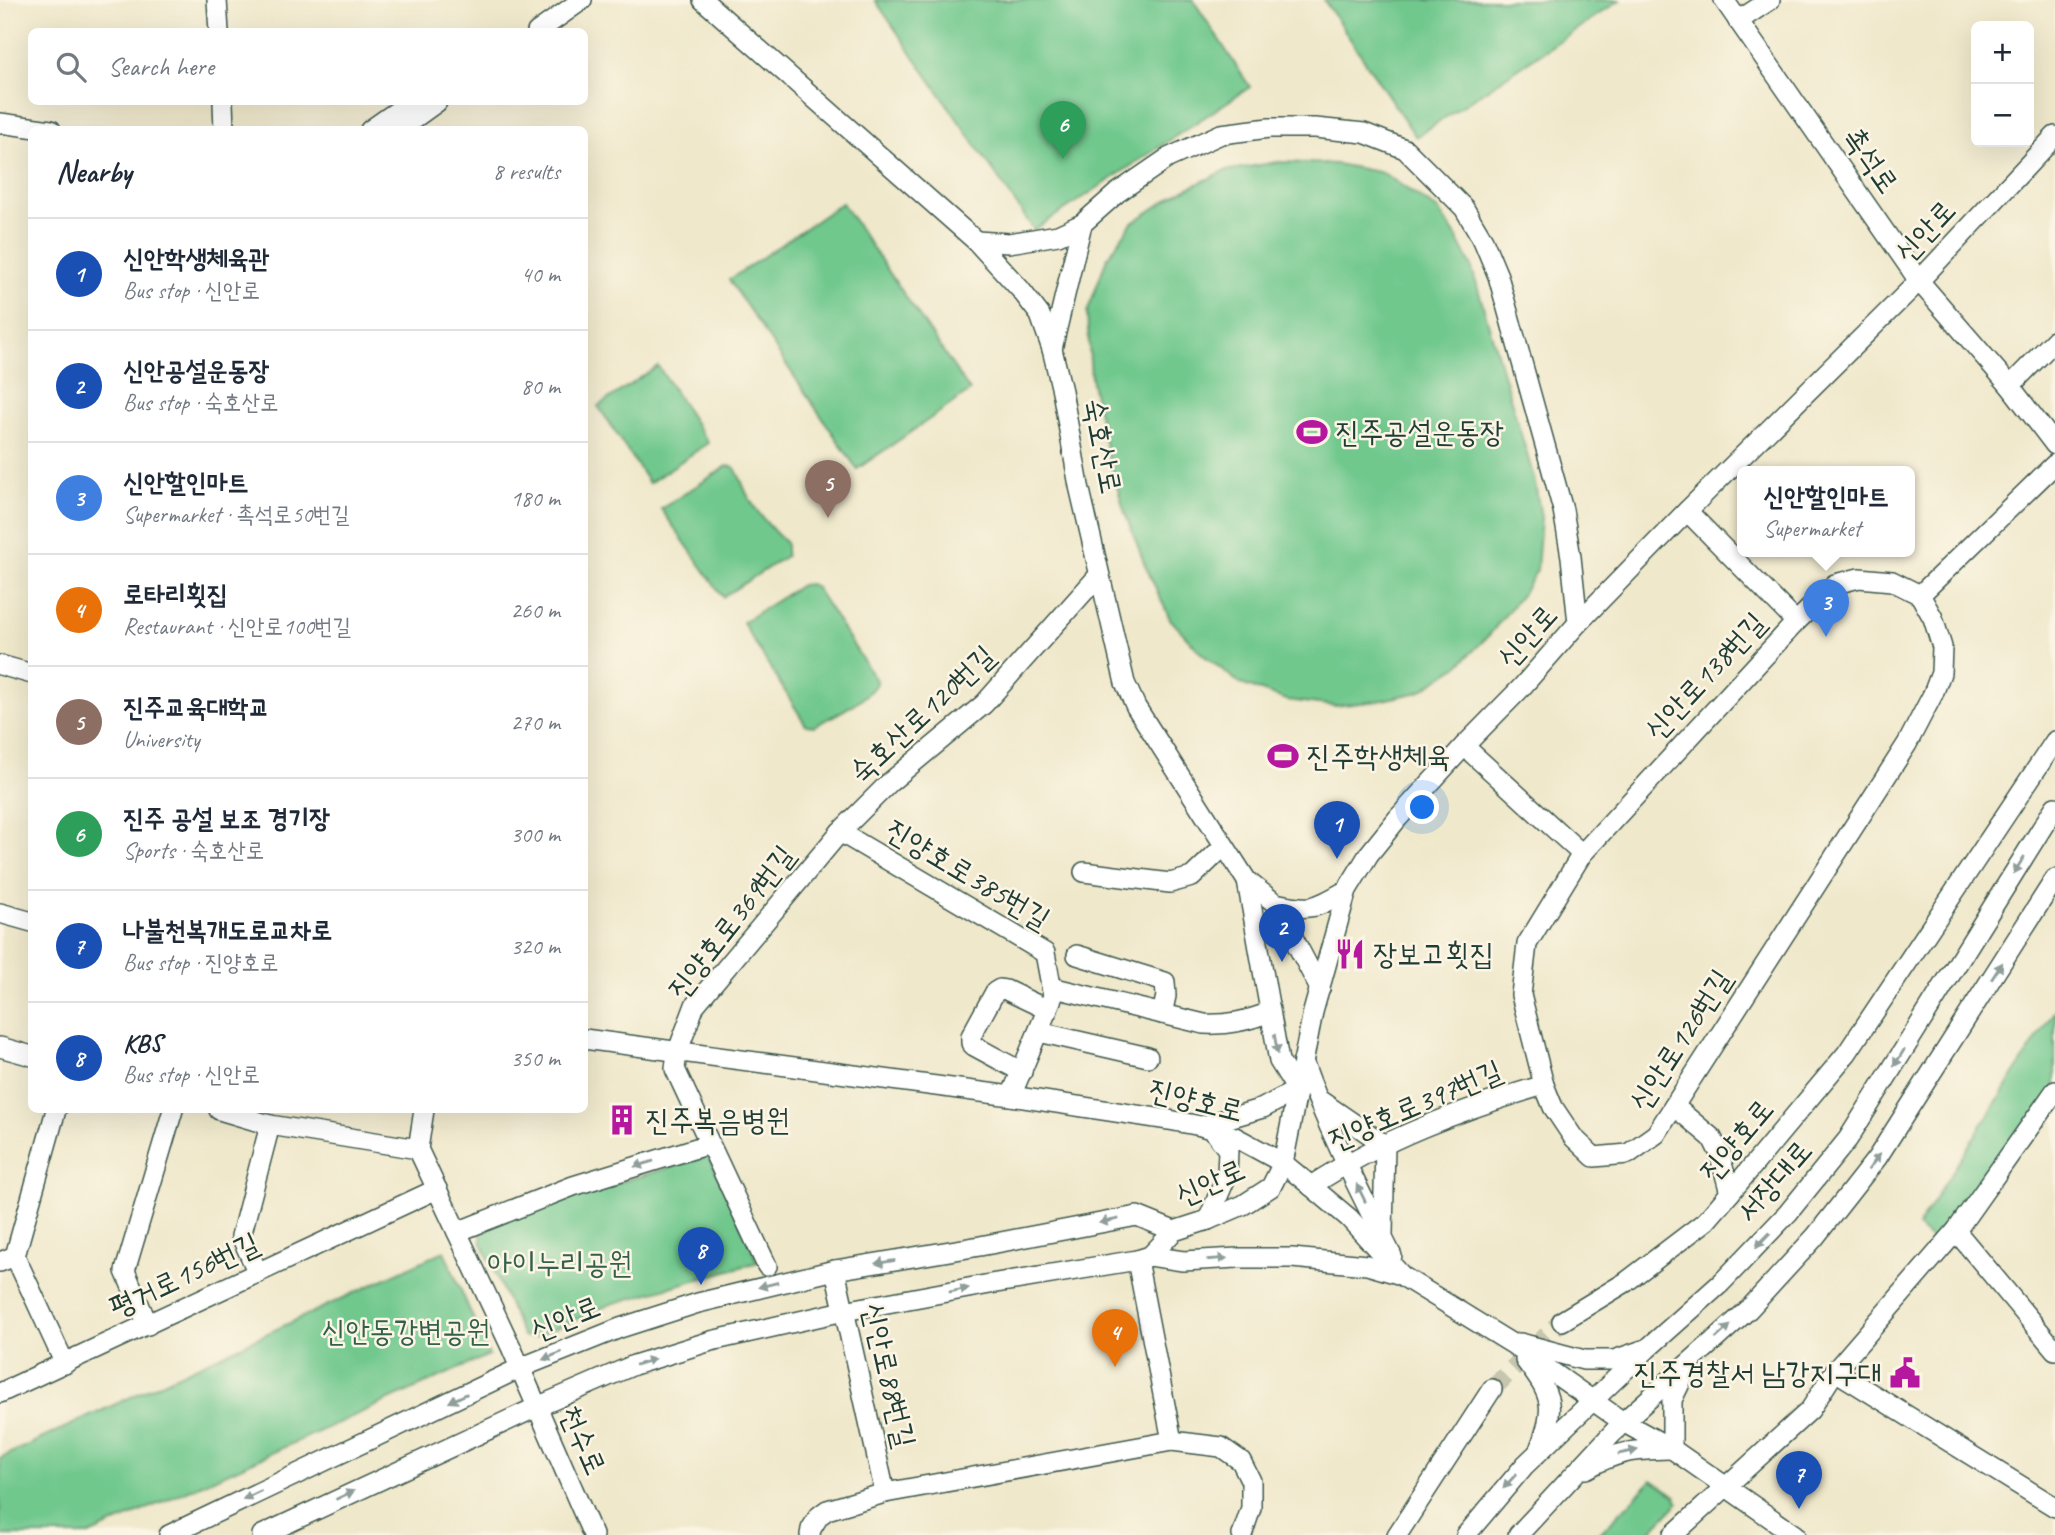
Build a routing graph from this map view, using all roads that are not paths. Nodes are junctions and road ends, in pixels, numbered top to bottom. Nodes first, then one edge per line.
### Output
1 (217, 0) edge
2 (583, 0) edge
3 (704, 0) edge
4 (1724, 0) edge
5 (1770, 0) edge
6 (1738, 21) junction
7 (219, 28) edge
8 (543, 28) edge
9 (223, 105) edge
10 (406, 105) edge
11 (433, 105) edge
12 (0, 123) edge
13 (225, 126) edge
14 (376, 126) edge
15 (404, 126) edge
16 (28, 127) edge
17 (2055, 135) edge
18 (1082, 224) junction
19 (976, 241) junction
20 (1919, 281) junction
21 (2055, 340) edge
22 (1052, 349) junction
23 (2010, 386) junction
24 (2055, 445) edge
25 (2055, 464) edge
26 (1687, 511) junction
27 (1099, 575) junction
28 (1920, 595) junction
29 (1796, 622) junction
30 (1578, 623) junction
31 (0, 665) edge
32 (28, 673) edge
33 (2055, 741) edge
34 (1464, 746) junction
35 (2055, 807) edge
36 (840, 832) junction
37 (1224, 846) junction
38 (1582, 854) junction
39 (1084, 872) dead end
40 (2055, 879) edge
41 (1247, 881) junction
42 (1347, 890) junction
43 (1275, 903) junction
44 (0, 914) edge
45 (28, 921) edge
46 (1077, 956) dead end
47 (1051, 987) junction
48 (1320, 989) junction
49 (1048, 1010) junction
50 (1270, 1012) junction
51 (1162, 1014) junction
52 (1039, 1032) junction
53 (588, 1040) edge
54 (0, 1047) edge
55 (677, 1053) junction
56 (28, 1055) edge
57 (1148, 1057) dead end
58 (1303, 1061) junction
59 (1022, 1072) junction
60 (1544, 1085) junction
61 (1297, 1090) junction
62 (2055, 1091) edge
63 (1011, 1096) junction
64 (1316, 1098) junction
65 (1674, 1106) junction
66 (56, 1113) edge
67 (172, 1113) edge
68 (229, 1113) edge
69 (424, 1113) edge
70 (270, 1125) junction
71 (1207, 1128) junction
72 (709, 1144) junction
73 (1385, 1145) junction
74 (418, 1149) junction
75 (1283, 1163) junction
76 (1346, 1163) junction
77 (1311, 1185) junction
78 (437, 1189) junction
79 (1730, 1193) junction
80 (1208, 1220) junction
81 (1174, 1231) junction
82 (1956, 1231) junction
83 (457, 1232) junction
84 (1383, 1238) junction
85 (1144, 1258) junction
86 (7, 1259) edge
87 (767, 1266) dead end
88 (835, 1270) junction
89 (258, 1273) junction
90 (1402, 1276) junction
91 (844, 1311) junction
92 (1562, 1321) tunnel mouth
93 (148, 1325) junction
94 (1508, 1341) junction
95 (1647, 1349) junction
96 (2055, 1350) edge
97 (1689, 1363) junction
98 (65, 1364) junction
99 (520, 1368) junction
100 (1836, 1371) junction
101 (1492, 1390) tunnel mouth
102 (0, 1393) edge
103 (1594, 1402) junction
104 (537, 1407) junction
105 (1623, 1422) junction
106 (1172, 1441) junction
107 (1672, 1449) junction
108 (1538, 1453) junction
109 (1567, 1480) junction
110 (1726, 1487) junction
111 (885, 1493) junction
112 (2055, 1507) edge
113 (169, 1535) edge
114 (262, 1535) edge
115 (593, 1535) edge
116 (810, 1535) edge
117 (1242, 1535) edge
118 (1397, 1535) edge
119 (1466, 1535) edge
120 (1518, 1535) edge
121 (1672, 1535) edge
122 (1795, 1535) edge

1 - 7 street
2 - 8 street
3 - 19 street, 숙호산로
4 - 6 street, 촉석로
5 - 6 street
6 - 20 street, 촉석로
9 - 13 street
10 - 14 street
11 - 15 street
12 - 16 street
17 - 20 street, 신안로
18 - 19 street
18 - 22 street
18 - 30 street
19 - 22 street, 숙호산로
20 - 23 street, 촉석로
20 - 26 street, 신안로
21 - 23 street
22 - 27 street, 숙호산로
23 - 24 street, 촉석로
25 - 28 street
26 - 29 street, 신안로138번길
26 - 30 street, 신안로
27 - 36 street, 숙호산로120번길
27 - 37 street, 숙호산로
28 - 29 street
28 - 65 street, 신안로126번길
29 - 38 street, 신안로138번길
30 - 34 street, 신안로
31 - 32 street
33 - 79 street, 진양호로
34 - 38 street
34 - 42 street, 신안로
35 -> 95 street, 서장대로
36 - 47 street, 진양호로385번길
36 - 55 street, 진양호로369번길
37 - 39 street
37 - 41 street, 숙호산로
38 - 60 street, 신안로126번길
97 -> 40 street
41 - 43 street, 숙호산로
41 - 50 street
42 - 43 street
42 - 48 street, 신안로
43 - 48 street, 숙호산로
44 - 45 street
46 - 51 street
47 - 49 street, 진양호로385번길
47 - 51 street
48 - 58 street, 신안로
49 - 52 street, 진양호로385번길
49 - 59 street
50 - 51 street
50 -> 61 street
52 - 57 street
52 - 59 street, 진양호로385번길
53 - 55 street, 진양호로
54 - 56 street
55 - 63 street, 진양호로
55 - 72 street
58 - 61 street, 신안로
58 - 64 street
59 - 63 street, 진양호로385번길
60 - 65 street, 신안로126번길
60 - 73 street, 진양호로397번길
61 - 71 street
61 - 75 street, 신안로
62 - 82 street
63 - 71 street, 진양호로
64 - 73 street
64 - 76 street
65 - 79 street
66 - 86 street
67 - 93 street
68 - 70 street
69 - 74 street
70 - 74 street
70 - 89 street
71 - 75 street, 진양호로
71 - 80 street
72 -> 83 street
72 - 87 street
73 - 76 street, 진양호로397번길
73 - 84 street
74 - 78 street, 천수로
75 - 77 street, 진양호로
75 - 80 street, 신안로
76 - 77 street, 진양호로397번길
84 -> 76 street
77 - 90 street, 진양호로
78 - 83 street, 천수로
78 - 89 street, 평거로156번길
79 - 92 street, 진양호로
80 - 81 street, 신안로
81 - 85 street, 신안로
81 -> 88 street, 신안로
82 - 96 street
82 - 100 street
83 - 99 street, 천수로
84 - 90 street
85 -> 90 street
91 -> 85 street
85 - 106 street
86 - 98 street
88 - 91 street, 신안로88번길
88 -> 99 street, 신안로
89 - 93 street, 평거로156번길
90 - 94 street, 진양호로
104 -> 91 street
91 - 111 street, 신안로88번길
93 - 98 street, 평거로156번길
94 - 95 street
94 - 103 street, 진양호로
94 - 108 street
95 - 103 street, 서장대로
97 - 105 street
97 - 107 street
98 - 102 street, 평거로156번길
99 - 104 street, 천수로
99 -> 113 street, 신안로
100 - 110 street
100 - 112 street
101 - 118 street
103 - 105 street, 진양호로
103 - 108 street, 서장대로
114 -> 104 street
104 - 115 street, 천수로
105 - 107 street, 진양호로
105 - 109 street
106 - 111 street, 신안로88번길
106 - 117 street, 신안로88번길
109 -> 107 street
107 - 110 street, 진양호로
108 -> 119 street, 서장대로
109 - 120 street
110 - 121 street
110 - 122 street, 진양호로
111 - 116 street, 신안로88번길

